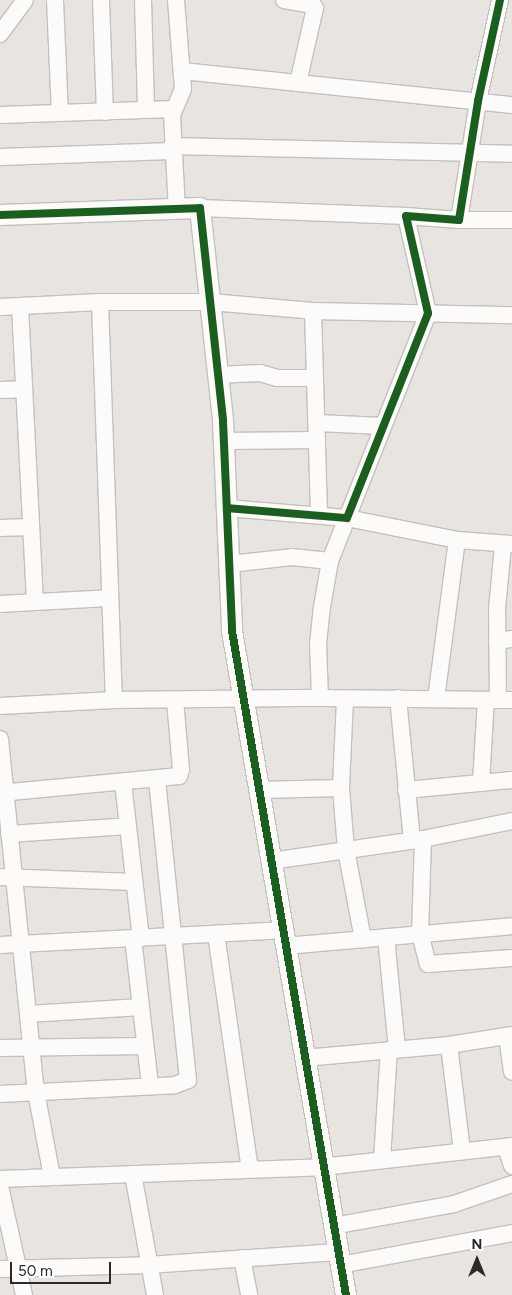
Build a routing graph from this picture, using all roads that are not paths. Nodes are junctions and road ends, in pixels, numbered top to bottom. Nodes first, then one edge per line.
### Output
1 (25, 0) edge
2 (55, 0) edge
3 (101, 0) edge
4 (144, 0) edge
5 (176, 0) edge
6 (284, 0) edge
7 (500, 0) edge
8 (0, 34) edge
9 (182, 71) junction
10 (298, 83) junction
11 (478, 101) junction
12 (512, 105) edge
13 (172, 109) junction
14 (146, 110) junction
15 (105, 112) junction
16 (60, 113) junction
17 (0, 115) edge
18 (172, 149) junction
19 (470, 152) junction
20 (512, 154) edge
21 (0, 157) edge
22 (177, 208) junction
23 (200, 208) junction
24 (0, 215) edge
25 (406, 216) junction
26 (460, 220) junction
27 (512, 220) edge
28 (100, 302) junction
29 (211, 302) junction
30 (20, 306) junction
31 (0, 307) edge
32 (313, 311) junction
33 (428, 313) junction
34 (512, 315) edge
35 (218, 375) junction
36 (315, 378) junction
37 (24, 389) junction
38 (0, 390) edge
39 (383, 426) junction
40 (317, 432) junction
41 (224, 441) junction
42 (227, 508) junction
43 (319, 515) junction
44 (347, 518) junction
45 (31, 526) junction
46 (0, 528) edge
47 (457, 540) junction
48 (508, 544) edge
49 (330, 561) junction
50 (229, 564) junction
51 (110, 598) junction
52 (35, 602) junction
53 (0, 604) edge
54 (504, 640) edge
55 (320, 698) junction
56 (398, 698) junction
57 (244, 699) junction
58 (344, 699) junction
59 (436, 699) junction
60 (114, 700) junction
61 (498, 700) edge
62 (176, 701) junction
63 (0, 706) edge
64 (0, 747) edge
65 (157, 780) junction
66 (512, 780) edge
67 (123, 783) junction
68 (481, 783) junction
69 (341, 788) junction
70 (259, 790) junction
71 (406, 790) junction
72 (3, 793) edge
73 (512, 821) edge
74 (128, 826) junction
75 (9, 834) junction
76 (418, 839) junction
77 (346, 850) junction
78 (271, 861) junction
79 (6, 877) edge
80 (134, 882) junction
81 (512, 926) edge
82 (420, 933) junction
83 (216, 934) junction
84 (175, 936) junction
85 (386, 936) junction
86 (137, 938) junction
87 (284, 938) junction
88 (363, 939) junction
89 (19, 944) junction
90 (0, 945) edge
91 (512, 958) edge
92 (141, 1007) junction
93 (28, 1014) junction
94 (510, 1035) edge
95 (449, 1045) junction
96 (32, 1046) junction
97 (145, 1046) junction
98 (0, 1048) edge
99 (393, 1050) junction
100 (304, 1058) junction
101 (512, 1072) edge
102 (150, 1086) junction
103 (36, 1092) junction
104 (0, 1094) edge
105 (509, 1146) edge
106 (462, 1151) junction
107 (382, 1160) junction
108 (512, 1166) edge
109 (322, 1167) junction
110 (250, 1170) junction
111 (134, 1174) junction
112 (52, 1177) junction
113 (0, 1180) edge
114 (512, 1184) edge
115 (0, 1186) edge
116 (333, 1226) junction
117 (512, 1233) edge
118 (242, 1258) junction
119 (339, 1258) junction
120 (148, 1265) junction
121 (0, 1268) edge
122 (18, 1268) junction
123 (24, 1295) edge
124 (155, 1295) edge
125 (249, 1295) edge
126 (346, 1295) edge

1 - 8 street
2 - 16 street
3 - 15 street
4 - 14 street
5 - 9 street
6 - 10 street
7 - 11 street
9 - 10 street
9 - 13 street
10 - 11 street
11 - 12 street
11 - 19 street
13 - 14 street
13 - 18 street
14 - 15 street
15 - 16 street
16 - 17 street
18 - 19 street
18 - 21 street
18 - 22 street
19 - 20 street
19 - 26 street
22 - 23 street
22 - 24 street
23 - 25 street
23 - 29 street
25 - 26 street
25 - 33 street
26 - 27 street
28 - 29 street
28 - 30 street
28 - 51 street
29 - 32 street
29 - 35 street
30 - 31 street
30 - 37 street
32 - 33 street
32 - 36 street
33 - 34 street
33 - 39 street
35 - 36 street
35 - 41 street
36 - 40 street
37 - 38 street
37 - 45 street
39 - 40 street
39 - 44 street
40 - 41 street
40 - 43 street
41 - 42 street
42 - 43 street
42 - 50 street
43 - 44 street
44 - 47 street
44 - 49 street
45 - 46 street
45 - 52 street
47 - 48 street
47 - 59 street
48 - 54 street
49 - 50 street
49 - 55 street
50 - 57 street
51 - 52 street
51 - 60 street
52 - 53 street
54 - 61 street
55 - 57 street
55 - 58 street
56 - 58 street
56 - 59 street
56 - 71 street
57 - 62 street
57 - 70 street
58 - 69 street
59 - 61 street
60 - 62 street
60 - 63 street
61 - 68 street
62 - 65 street
64 - 72 street
65 - 67 street
65 - 84 street
66 - 68 street
67 - 72 street
67 - 74 street
68 - 71 street
69 - 70 street
69 - 77 street
70 - 78 street
71 - 76 street
72 - 75 street
73 - 76 street
74 - 75 street
74 - 80 street
75 - 79 street
76 - 77 street
76 - 82 street
77 - 78 street
77 - 88 street
78 - 87 street
79 - 80 street
79 - 89 street
80 - 86 street
81 - 82 street
82 - 85 street
82 - 91 street
83 - 84 street
83 - 87 street
83 - 110 street
84 - 86 street
84 - 102 street
85 - 88 street
85 - 99 street
86 - 89 street
86 - 92 street
87 - 88 street
87 - 100 street
89 - 90 street
89 - 93 street
92 - 93 street
92 - 97 street
93 - 96 street
94 - 95 street
94 - 101 street
95 - 99 street
95 - 106 street
96 - 97 street
96 - 98 street
96 - 103 street
97 - 102 street
99 - 100 street
99 - 107 street
100 - 109 street
102 - 103 street
103 - 104 street
103 - 112 street
105 - 106 street
105 - 108 street
106 - 107 street
107 - 109 street
109 - 110 street
109 - 116 street
110 - 111 street
111 - 112 street
111 - 120 street
112 - 113 street
114 - 116 street
115 - 122 street
116 - 119 street
117 - 119 street
118 - 119 street
118 - 120 street
118 - 125 street
119 - 126 street
120 - 122 street
120 - 124 street
121 - 122 street
122 - 123 street

